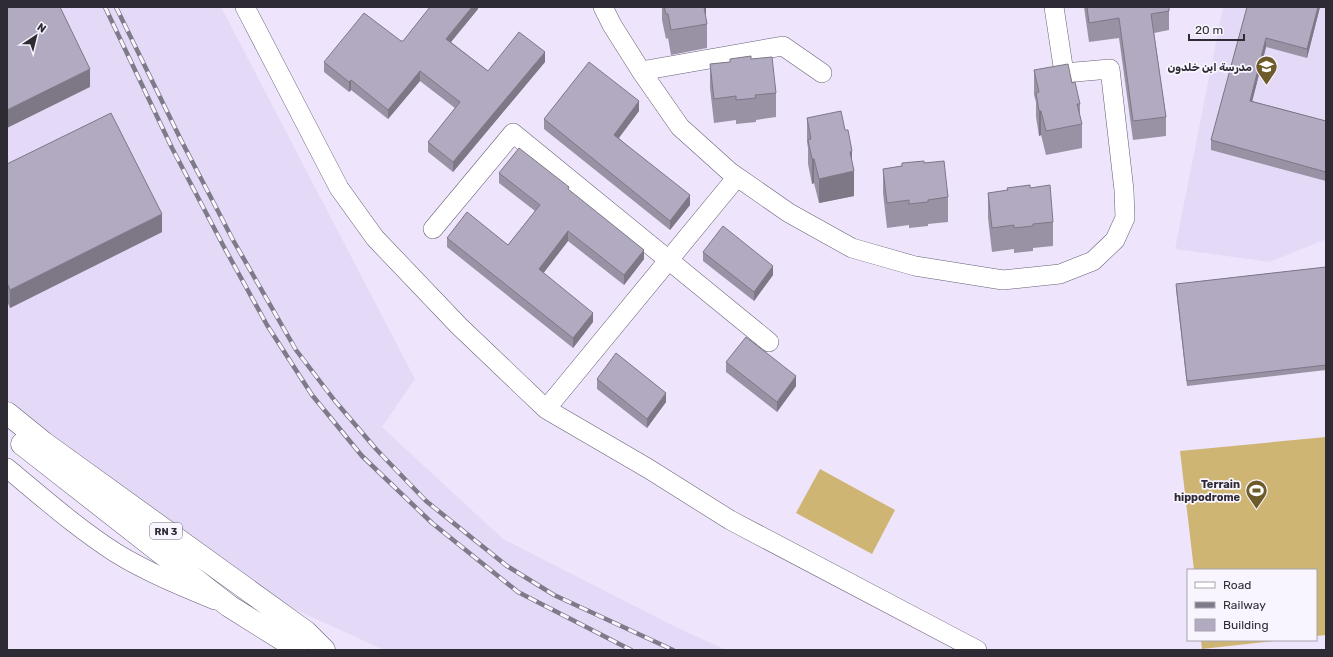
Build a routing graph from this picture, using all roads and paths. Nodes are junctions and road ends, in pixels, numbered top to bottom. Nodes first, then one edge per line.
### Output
1 (245, 7) edge
2 (603, 7) edge
3 (1054, 7) edge
4 (641, 71) junction
5 (822, 73) dead end
6 (737, 177) junction
7 (433, 229) dead end
8 (669, 260) junction
9 (769, 342) dead end
10 (546, 409) junction
11 (7, 413) edge
12 (7, 432) edge
13 (7, 468) edge
14 (229, 606) junction
15 (296, 650) edge
16 (324, 650) edge
17 (977, 650) edge

1 - 10 street
2 - 4 street
3 - 6 street
4 - 5 street
4 - 6 street
6 - 8 street
7 - 8 street
8 - 9 street
8 - 10 street
10 - 17 street
11 - 16 highway, RN 3
12 - 14 highway, RN 3
13 - 14 street
14 - 15 highway, RN 3

